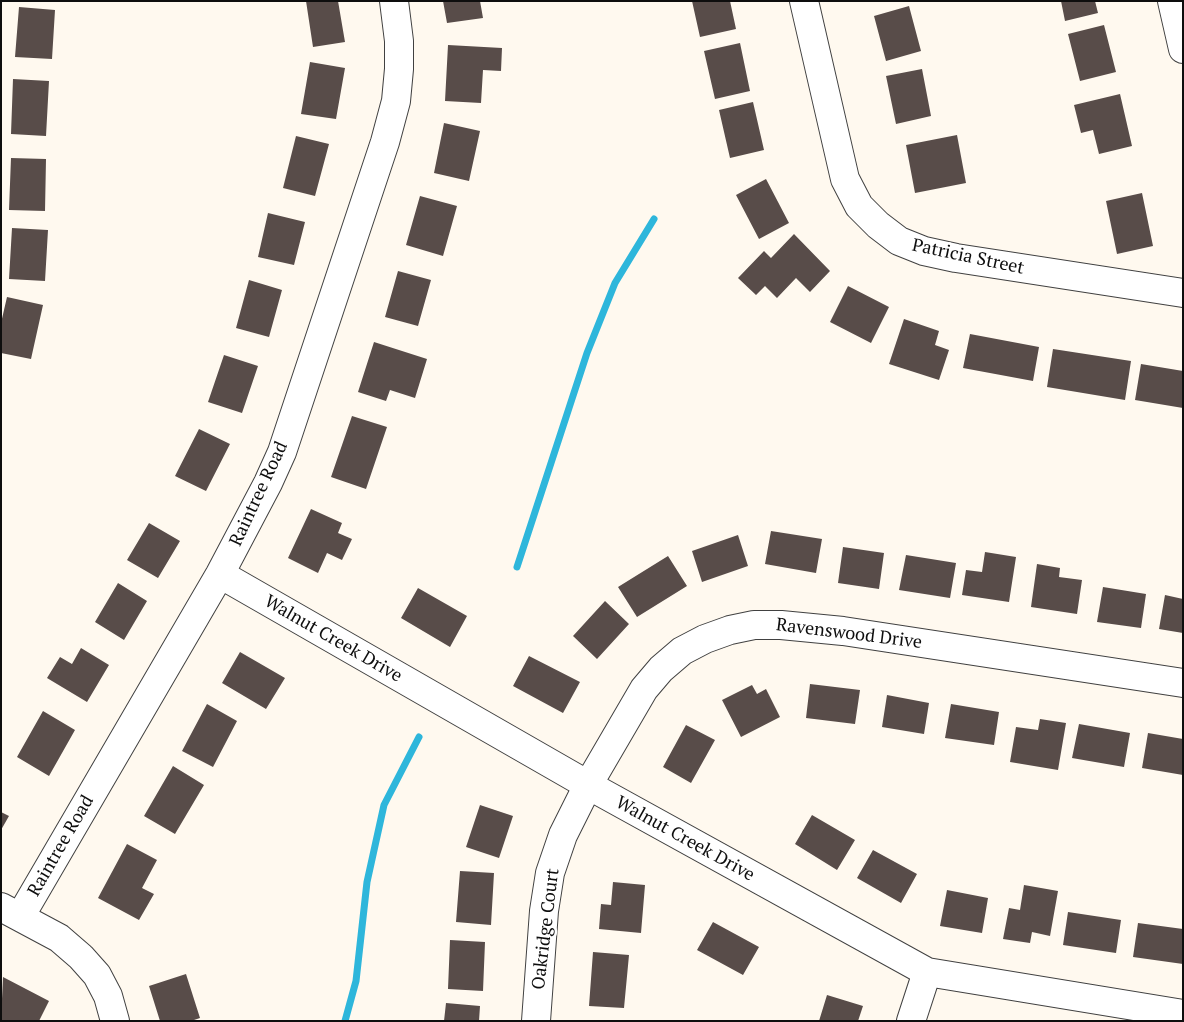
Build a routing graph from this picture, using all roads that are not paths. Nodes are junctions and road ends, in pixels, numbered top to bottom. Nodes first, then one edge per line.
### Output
1 (394, 1) edge
2 (804, 1) edge
3 (1172, 1) edge
4 (1183, 49) edge
5 (1183, 293) edge
6 (220, 574) junction
7 (1183, 683) edge
8 (588, 785) junction
9 (10, 912) edge
10 (927, 972) junction
11 (1183, 1014) edge
12 (115, 1021) edge
13 (536, 1021) edge
14 (910, 1021) edge

1 - 6 street, Raintree Road
2 - 5 street, Patricia Street
3 - 4 street
6 - 8 street, Walnut Creek Drive
6 - 9 street, Raintree Road
7 - 8 street, Ravenswood Drive
8 - 10 street, Walnut Creek Drive
8 - 13 street, Oakridge Court
9 - 12 street
10 - 11 street, Walnut Creek Drive
10 - 14 street

